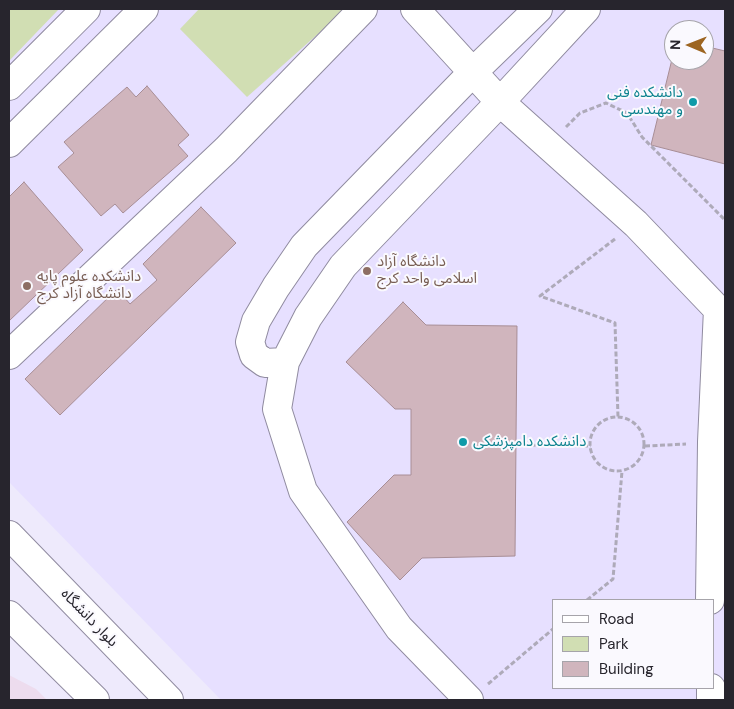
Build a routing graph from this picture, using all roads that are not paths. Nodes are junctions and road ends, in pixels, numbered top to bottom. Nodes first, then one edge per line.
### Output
1 (86, 9) edge
2 (144, 9) edge
3 (363, 9) edge
4 (415, 9) edge
5 (538, 9) edge
6 (586, 9) edge
7 (473, 72) junction
8 (9, 86) edge
9 (500, 102) junction
10 (9, 143) edge
11 (722, 313) edge
12 (9, 354) edge
13 (285, 362) junction
14 (9, 535) edge
15 (710, 599) edge
16 (9, 615) edge
17 (95, 700) edge
18 (169, 700) edge
19 (469, 700) edge

1 - 8 street
2 - 10 street
3 - 12 street
4 - 7 street
5 - 7 street
6 - 9 street
7 - 9 street
7 - 13 street
9 - 11 street
9 - 13 street
11 - 15 street
13 - 19 street
14 - 18 street, بلوار دانشگاه
16 - 17 street

